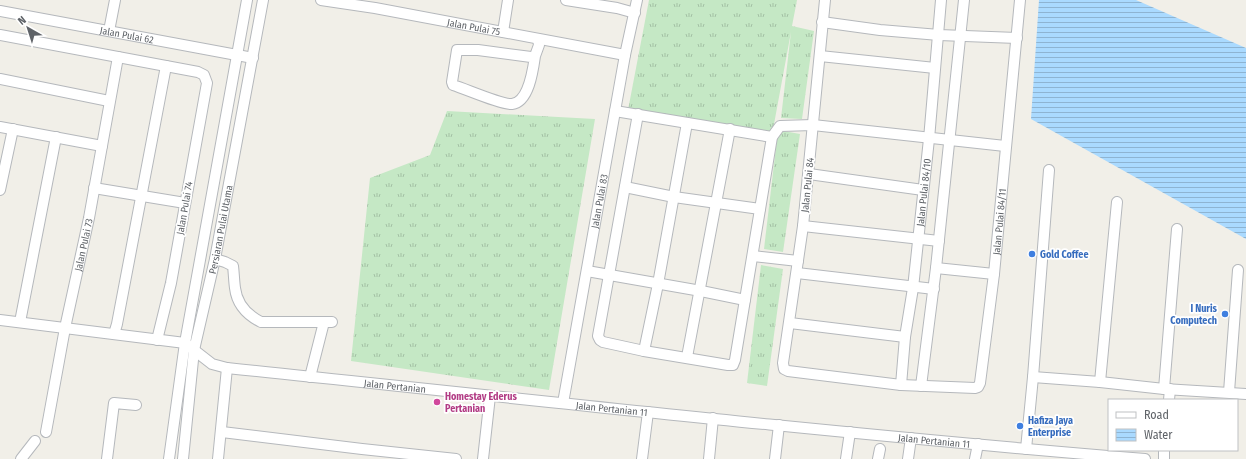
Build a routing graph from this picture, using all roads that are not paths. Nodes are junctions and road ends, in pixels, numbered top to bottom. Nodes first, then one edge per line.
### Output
1 (115, 0) edge
2 (246, 0) edge
3 (263, 0) edge
4 (327, 0) edge
5 (508, 0) edge
6 (566, 0) edge
7 (638, 0) edge
8 (825, 0) edge
9 (941, 0) edge
10 (964, 0) edge
11 (1020, 0) edge
12 (375, 4) edge
13 (0, 11) edge
14 (635, 13) junction
15 (822, 22) junction
16 (109, 31) junction
17 (503, 32) junction
18 (0, 35) edge
19 (939, 35) junction
20 (961, 35) junction
21 (1017, 38) junction
22 (538, 39) junction
23 (237, 54) junction
24 (626, 55) junction
25 (535, 56) junction
26 (820, 56) junction
27 (118, 57) junction
28 (253, 58) junction
29 (166, 66) junction
30 (935, 68) junction
31 (0, 79) edge
32 (109, 101) junction
33 (616, 111) junction
34 (638, 114) junction
35 (687, 123) junction
36 (813, 125) junction
37 (0, 127) edge
38 (13, 129) junction
39 (730, 129) junction
40 (56, 137) junction
41 (772, 137) junction
42 (929, 139) junction
43 (949, 141) junction
44 (102, 146) junction
45 (1005, 146) junction
46 (1049, 170) dead end
47 (809, 174) junction
48 (625, 186) junction
49 (94, 188) junction
50 (0, 190) edge
51 (923, 190) junction
52 (142, 196) junction
53 (674, 197) junction
54 (716, 202) junction
55 (1117, 202) dead end
56 (185, 203) junction
57 (760, 209) junction
58 (803, 226) junction
59 (1177, 229) dead end
60 (919, 239) junction
61 (939, 241) junction
62 (753, 256) junction
63 (214, 259) junction
64 (798, 261) junction
65 (936, 268) junction
66 (1238, 270) dead end
67 (587, 271) junction
68 (797, 273) junction
69 (994, 274) junction
70 (609, 275) junction
71 (658, 284) junction
72 (913, 288) junction
73 (934, 289) junction
74 (700, 291) junction
75 (745, 300) junction
76 (0, 320) edge
77 (20, 322) junction
78 (790, 323) junction
79 (65, 328) junction
80 (114, 334) junction
81 (905, 337) junction
82 (157, 340) junction
83 (185, 343) junction
84 (194, 350) junction
85 (644, 351) junction
86 (687, 357) junction
87 (227, 368) junction
88 (784, 369) joint
89 (310, 377) junction
90 (1033, 377) junction
91 (1100, 382) junction
92 (901, 385) junction
93 (922, 386) junction
94 (1167, 389) junction
95 (1230, 392) junction
96 (1246, 394) edge
97 (490, 396) junction
98 (1169, 399) edge
99 (563, 403) junction
100 (136, 405) dead end
101 (648, 412) junction
102 (713, 418) junction
103 (779, 425) junction
104 (46, 432) dead end
105 (222, 432) junction
106 (850, 432) junction
107 (911, 438) junction
108 (35, 441) dead end
109 (978, 444) junction
110 (1026, 449) junction
111 (1099, 457) edge
112 (21, 459) edge
113 (106, 459) edge
114 (169, 459) edge
115 (183, 459) edge
116 (218, 459) edge
117 (456, 459) edge
118 (483, 459) edge
119 (642, 459) edge
120 (709, 459) edge
121 (775, 459) edge
122 (846, 459) edge
123 (908, 459) edge
124 (976, 459) edge
125 (1145, 459) edge

1 - 16 street
2 - 23 street, Persiaran Pulai Utama
3 - 28 street, Persiaran Pulai Utama
4 - 12 street, Jalan Pulai 75
5 - 17 street
6 - 14 street
7 - 14 street, Jalan Pulai 83
8 - 15 street, Jalan Pulai 84
9 - 19 street, Jalan Pulai 84/10
10 - 20 street
11 - 21 street, Jalan Pulai 84/11
12 - 17 street, Jalan Pulai 75
13 - 16 street, Jalan Pulai 62
14 - 24 street, Jalan Pulai 83
15 - 19 street
15 - 26 street, Jalan Pulai 84
16 - 23 street, Jalan Pulai 62
17 - 22 street, Jalan Pulai 75
18 - 27 street
19 - 20 street
19 - 30 street, Jalan Pulai 84/10
20 - 21 street
20 - 43 street
21 - 45 street, Jalan Pulai 84/11
22 - 24 street, Jalan Pulai 75
22 - 25 street
23 - 28 street, Jalan Pulai 62
23 - 83 street, Persiaran Pulai Utama
24 - 33 street, Jalan Pulai 83
25 - 25 street
26 - 30 street
26 - 36 street, Jalan Pulai 84
27 - 29 street
27 - 32 street, Jalan Pulai 73
28 - 63 street, Persiaran Pulai Utama
29 - 52 street
29 - 56 street, Jalan Pulai 74
30 - 42 street, Jalan Pulai 84/10
31 - 32 street
32 - 44 street, Jalan Pulai 73
33 - 34 street
33 - 67 street, Jalan Pulai 83
34 - 35 street
34 - 48 street
35 - 39 street
35 - 53 street
36 - 41 street
36 - 42 street
36 - 47 street, Jalan Pulai 84
37 - 38 street
38 - 40 street
38 - 50 street
39 - 41 street
39 - 54 street
40 - 44 street
40 - 77 street
41 - 57 street
42 - 43 street
42 - 51 street, Jalan Pulai 84/10
43 - 45 street
43 - 61 street
44 - 49 street, Jalan Pulai 73
45 - 69 street, Jalan Pulai 84/11
46 - 90 street
47 - 51 street
47 - 58 street, Jalan Pulai 84
48 - 53 street
48 - 70 street
49 - 52 street
49 - 79 street, Jalan Pulai 73
51 - 60 street, Jalan Pulai 84/10
52 - 56 street
52 - 80 street
53 - 54 street
53 - 71 street
54 - 57 street
54 - 74 street
55 - 91 street
56 - 82 street, Jalan Pulai 74
57 - 62 street
58 - 60 street
58 - 64 street, Jalan Pulai 84
59 - 94 street
60 - 61 street
60 - 72 street, Jalan Pulai 84/10
61 - 65 street
62 - 64 street
62 - 75 street
63 - 84 street, Persiaran Pulai Utama
63 - 89 street
64 - 68 street, Jalan Pulai 84
65 - 69 street
65 - 73 street
66 - 95 street
67 - 70 street
67 - 99 street, Jalan Pulai 83
68 - 72 street
68 - 78 street, Jalan Pulai 84
69 - 93 street, Jalan Pulai 84/11
70 - 71 street
70 - 85 street
71 - 74 street
71 - 85 street
72 - 73 street
72 - 81 street, Jalan Pulai 84/10
73 - 93 street
74 - 75 street
74 - 86 street
75 - 86 street
76 - 77 street
77 - 79 street
78 - 81 street
78 - 88 street, Jalan Pulai 84
79 - 80 street
79 - 104 street, Jalan Pulai 73
80 - 82 street
81 - 92 street, Jalan Pulai 84/10
82 - 83 street
83 - 84 street, Jalan Pertanian
83 - 114 street, Persiaran Pulai Utama
84 - 87 street, Jalan Pertanian
84 - 115 street, Persiaran Pulai Utama
85 - 86 street
87 - 89 street, Jalan Pertanian
87 - 105 street
88 - 92 street, Jalan Pulai 84/11
89 - 97 street, Jalan Pertanian
90 - 91 street
90 - 110 street
91 - 94 street
92 - 93 street, Jalan Pulai 84/11
94 - 95 street
94 - 98 street
95 - 96 street
97 - 99 street, Jalan Pertanian
97 - 118 street
99 - 101 street, Jalan Pertanian 11
100 - 113 street
101 - 102 street, Jalan Pertanian 11
101 - 119 street
102 - 103 street, Jalan Pertanian 11
102 - 120 street
103 - 106 street, Jalan Pertanian 11
103 - 121 street
105 - 116 street
105 - 117 street
106 - 107 street, Jalan Pertanian 11
106 - 122 street
107 - 109 street, Jalan Pertanian 11
107 - 123 street
108 - 112 street
109 - 110 street, Jalan Pertanian 11
109 - 124 street
110 - 111 street, Jalan Pertanian 11
111 - 125 street, Jalan Pertanian 11

